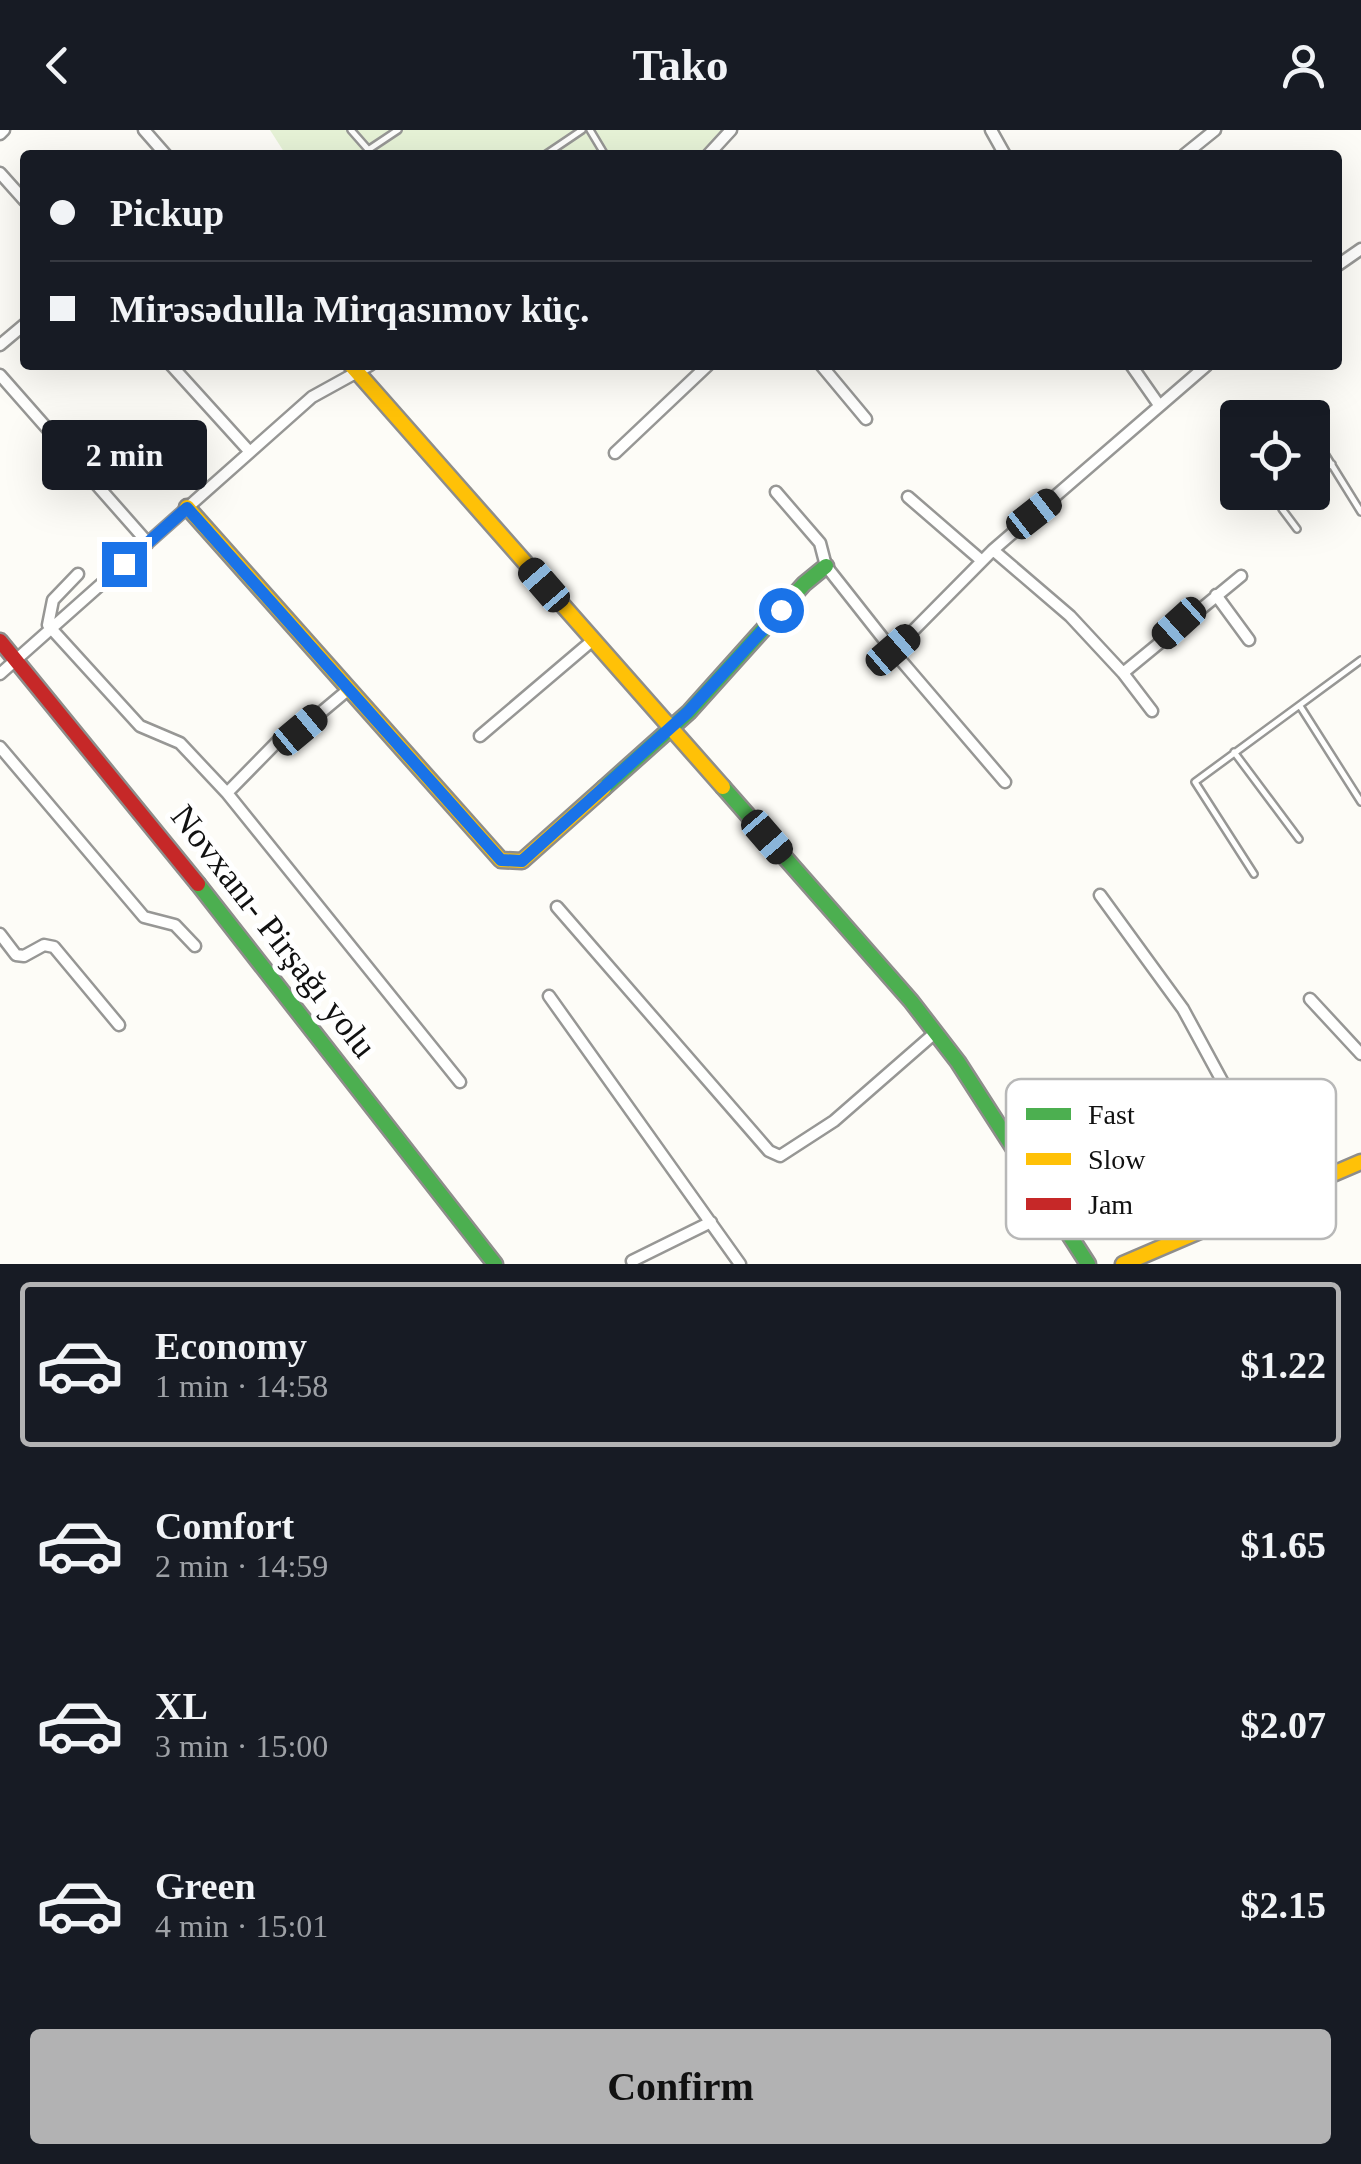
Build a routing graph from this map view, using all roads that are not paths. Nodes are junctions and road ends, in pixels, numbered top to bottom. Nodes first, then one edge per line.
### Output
1 (144, 130) edge
2 (351, 130) edge
3 (398, 130) edge
4 (582, 130) edge
5 (730, 130) edge
6 (1215, 130) edge
7 (162, 150) edge
8 (368, 150) edge
9 (374, 150) edge
10 (552, 150) edge
11 (712, 150) edge
12 (1190, 150) edge
13 (0, 173) edge
14 (20, 195) edge
15 (20, 328) edge
16 (0, 345) edge
17 (175, 370) edge
18 (354, 370) edge
19 (362, 370) edge
20 (703, 370) edge
21 (825, 370) edge
22 (1134, 370) edge
23 (1201, 370) edge
24 (0, 375) edge
25 (1159, 405) junction
26 (866, 419) dead end
27 (250, 452) junction
28 (615, 453) dead end
29 (1330, 461) edge
30 (1332, 464) joint
31 (776, 492) dead end
32 (908, 497) dead end
33 (187, 508) junction
34 (1283, 510) edge
35 (1361, 512) edge
36 (1297, 530) dead end
37 (148, 542) junction
38 (993, 550) junction
39 (982, 561) junction
40 (826, 566) junction
41 (78, 574) dead end
42 (1241, 576) dead end
43 (1216, 595) junction
44 (51, 628) junction
45 (594, 640) junction
46 (1249, 640) dead end
47 (0, 641) edge
48 (893, 650) junction
49 (16, 660) junction
50 (1361, 660) edge
51 (1124, 673) junction
52 (0, 674) edge
53 (349, 689) junction
54 (1300, 706) junction
55 (1152, 711) dead end
56 (671, 728) junction
57 (300, 730) dead end
58 (480, 736) dead end
59 (278, 741) dead end
60 (0, 747) edge
61 (1234, 752) junction
62 (1005, 782) dead end
63 (227, 793) junction
64 (1361, 802) edge
65 (1299, 839) dead end
66 (1254, 874) dead end
67 (1100, 895) dead end
68 (557, 907) dead end
69 (0, 934) edge
70 (195, 946) dead end
71 (549, 996) dead end
72 (1310, 999) dead end
73 (118, 1025) dead end
74 (936, 1032) junction
75 (1361, 1054) edge
76 (1220, 1079) edge
77 (460, 1082) dead end
78 (1006, 1139) edge
79 (1361, 1162) edge
80 (1336, 1173) edge
81 (711, 1222) junction
82 (1072, 1239) edge
83 (1182, 1239) edge
84 (632, 1261) dead end
85 (495, 1264) edge
86 (740, 1264) edge
87 (1088, 1264) edge
88 (1124, 1264) edge

1 - 7 street
2 - 8 lane
3 - 9 lane
4 - 10 lane
5 - 11 street
6 - 12 street
13 - 14 street
15 - 16 street
17 - 27 street
18 - 27 street
19 - 45 street
20 - 28 street
21 - 26 street
22 - 25 street
23 - 25 street
24 - 37 street
25 - 38 street
27 - 33 street
29 - 30 lane
30 - 35 lane
31 - 40 street
32 - 39 street
33 - 37 street
33 - 53 street
34 - 36 lane
37 - 44 street
38 - 39 street
38 - 51 street
39 - 48 street
40 - 48 street
40 - 56 street
41 - 44 street
42 - 43 street
43 - 46 street
43 - 51 street
44 - 49 street
44 - 63 street
45 - 56 street
45 - 58 street
47 - 49 street, Novxanı- Pirşağı yolu
48 - 62 street
49 - 52 street
49 - 85 street, Novxanı- Pirşağı yolu
50 - 54 lane
51 - 55 street
53 - 56 street
53 - 57 street
54 - 61 lane
54 - 64 lane
56 - 74 street
59 - 63 street
60 - 70 street
61 - 65 lane
61 - 66 lane
63 - 77 street
67 - 76 street
68 - 74 street
69 - 73 street
71 - 81 street
72 - 75 street
74 - 78 street
79 - 80 street
81 - 84 street
81 - 86 street
82 - 87 street
83 - 88 street

